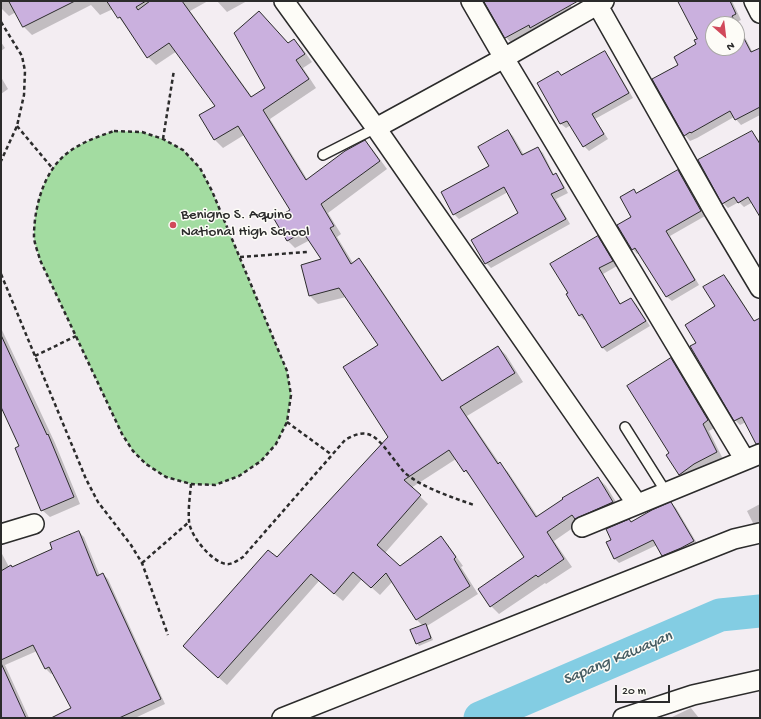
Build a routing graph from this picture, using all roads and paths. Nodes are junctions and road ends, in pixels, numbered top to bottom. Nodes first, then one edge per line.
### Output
1 (284, 1) edge
2 (471, 1) edge
3 (754, 1) edge
4 (600, 3) edge
5 (760, 13) edge
6 (1, 22) edge
7 (504, 58) junction
8 (174, 70) dead end
9 (17, 126) junction
10 (376, 128) junction
11 (163, 139) junction
12 (323, 155) dead end
13 (1, 161) edge
14 (54, 169) junction
15 (307, 252) dead end
16 (240, 257) junction
17 (1, 274) edge
18 (760, 288) edge
19 (76, 336) junction
20 (35, 356) junction
21 (287, 422) junction
22 (625, 427) dead end
23 (332, 455) junction
24 (752, 457) edge
25 (191, 484) junction
26 (666, 492) junction
27 (637, 504) junction
28 (474, 505) dead end
29 (188, 522) junction
30 (34, 524) dead end
31 (582, 527) dead end
32 (760, 533) edge
33 (1, 534) edge
34 (142, 563) junction
35 (168, 635) dead end
36 (760, 680) edge
37 (282, 718) edge
38 (623, 718) edge

1 - 10 street
2 - 7 street
3 - 5 street
4 - 7 street
4 - 18 street
6 - 9 path
7 - 10 street
7 - 24 street
8 - 11 path
9 - 13 path
9 - 14 path
10 - 12 lane
10 - 27 street
11 - 14 path
11 - 16 path
14 - 19 path
15 - 16 path
16 - 21 path
17 - 20 path
19 - 20 path
19 - 25 path
20 - 34 path
21 - 23 path
21 - 25 path
22 - 26 lane
23 - 28 path
23 - 29 path
24 - 26 street
25 - 29 path
26 - 27 street
27 - 31 street
29 - 34 path
30 - 33 street
32 - 37 street
34 - 35 path
36 - 38 street

